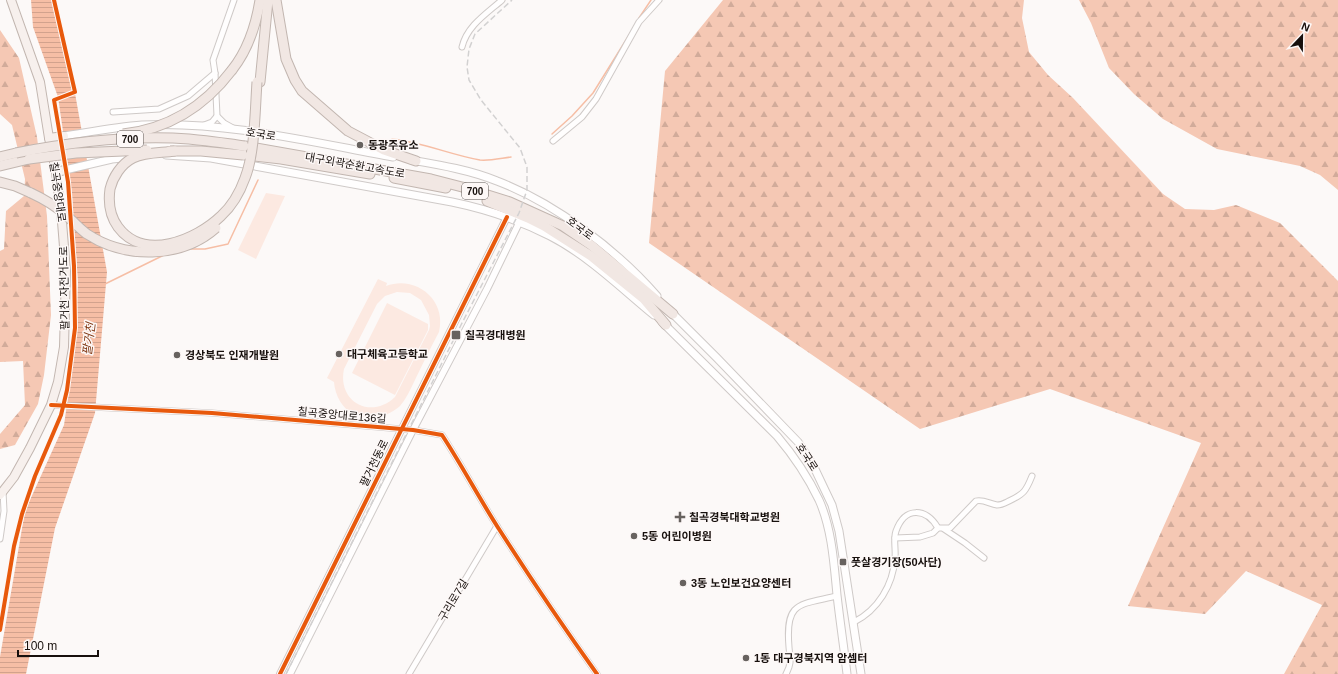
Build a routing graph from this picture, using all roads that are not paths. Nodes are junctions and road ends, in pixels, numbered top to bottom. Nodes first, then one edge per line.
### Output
1 (11, 0) edge
2 (234, 0) edge
3 (261, 0) edge
4 (268, 0) edge
5 (276, 0) edge
6 (502, 0) edge
7 (659, 0) edge
8 (462, 47) dead end
9 (215, 73) junction
10 (258, 82) junction
11 (113, 112) dead end
12 (217, 116) junction
13 (197, 127) junction
14 (113, 128) junction
15 (247, 131) junction
16 (56, 137) junction
17 (553, 141) dead end
18 (75, 143) junction
19 (243, 150) junction
20 (174, 151) junction
21 (0, 157) edge
22 (112, 159) junction
23 (416, 160) junction
24 (0, 166) edge
25 (65, 170) joint
26 (56, 172) junction
27 (0, 182) edge
28 (507, 217) junction
29 (519, 223) junction
30 (672, 314) junction
31 (666, 325) junction
32 (55, 405) junction
33 (401, 430) junction
34 (413, 430) junction
35 (1032, 476) dead end
36 (2, 493) edge
37 (497, 526) junction
38 (941, 529) junction
39 (895, 538) junction
40 (0, 539) edge
41 (984, 558) dead end
42 (838, 596) junction
43 (854, 622) junction
44 (280, 674) edge
45 (290, 674) edge
46 (409, 674) edge
47 (597, 674) edge
48 (786, 674) edge
49 (847, 674) edge
50 (861, 674) edge

1 - 16 main road, 칠곡중앙대로
2 - 9 street
3 - 10 highway
3 - 18 highway, bridge
4 - 10 highway
5 - 23 highway
6 - 8 street
7 - 17 street
9 - 11 street
9 - 12 street
10 - 20 highway, bridge
10 - 27 highway, bridge
12 - 13 street
12 - 15 street
13 - 14 main road, 호국로
13 - 15 main road, 호국로
14 - 16 main road, 호국로
14 - 22 main road
15 - 23 main road, 호국로
16 - 26 main road, 칠곡중앙대로
18 - 19 highway, 대구외곽순환고속도로 / 700, bridge
18 - 21 highway, 대구외곽순환고속도로 / 700, bridge
19 - 20 highway, 대구외곽순환고속도로 / 700, bridge
19 - 30 highway, 대구외곽순환고속도로 / 700
19 - 31 highway, 대구외곽순환고속도로 / 700
20 - 24 highway, 대구외곽순환고속도로 / 700, bridge
22 - 25 main road, 호국로
22 - 28 main road, 호국로
23 - 30 main road, 호국로
25 - 26 main road, 호국로
26 - 32 main road, 칠곡중앙대로
28 - 29 main road, 호국로
28 - 33 street, 팔거천동로
29 - 31 main road, 호국로
29 - 34 street, 팔거천동로
30 - 43 main road, 호국로
31 - 42 main road, 호국로
32 - 33 street, 칠곡중앙대로136길
32 - 36 main road, 칠곡중앙대로
33 - 34 street, 칠곡중앙대로136길
33 - 44 street, 팔거천동로
34 - 37 street, 칠곡중앙대로136길
34 - 45 street, 팔거천동로
35 - 38 street
36 - 40 street
37 - 46 street, 구리로7길
37 - 47 street, 칠곡중앙대로136길
38 - 39 street
38 - 39 street
38 - 41 street
39 - 43 street
42 - 48 street
42 - 49 main road, 호국로
43 - 50 main road, 호국로

